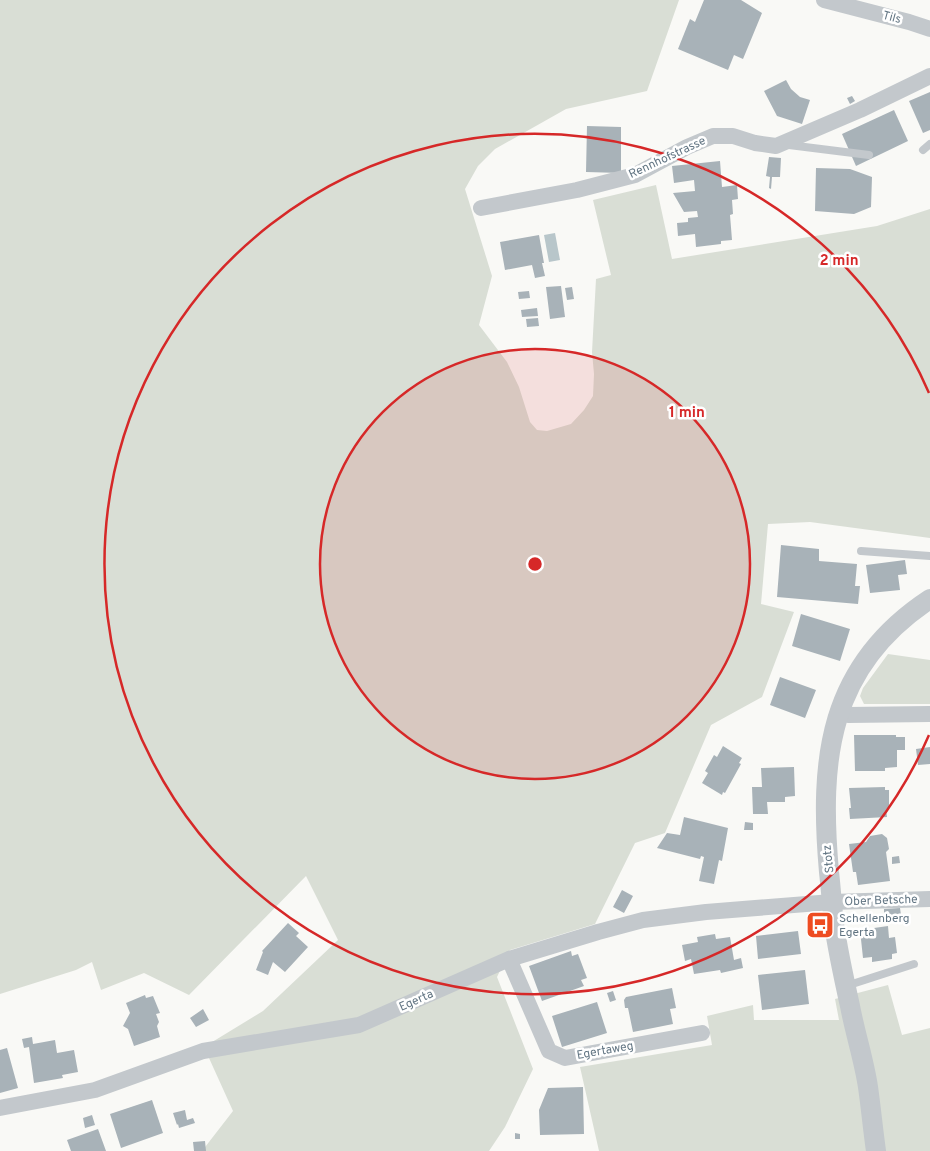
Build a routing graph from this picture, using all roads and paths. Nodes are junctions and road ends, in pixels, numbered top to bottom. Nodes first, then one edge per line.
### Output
1 (824, 0) edge
2 (930, 29) edge
3 (930, 76) edge
4 (781, 144) junction
5 (930, 144) edge
6 (923, 150) dead end
7 (869, 155) dead end
8 (481, 208) dead end
9 (861, 551) dead end
10 (930, 556) edge
11 (930, 598) edge
12 (839, 712) junction
13 (930, 714) edge
14 (930, 899) edge
15 (832, 902) junction
16 (509, 960) junction
17 (914, 964) dead end
18 (846, 986) junction
19 (702, 1033) dead end
20 (0, 1108) edge
21 (875, 1151) edge

1 - 2 street, Tils
3 - 4 street, Rennhofstrasse
4 - 7 lane
4 - 8 street, Rennhofstrasse
5 - 6 lane
9 - 10 lane
11 - 12 street, Stotz
12 - 13 street
12 - 15 street, Stotz
14 - 15 street, Ober Betsche
15 - 16 street, Egerta
15 - 18 street, Stotz
16 - 19 street, Egertaweg
16 - 20 street, Egerta
17 - 18 lane
18 - 21 street, Stotz

